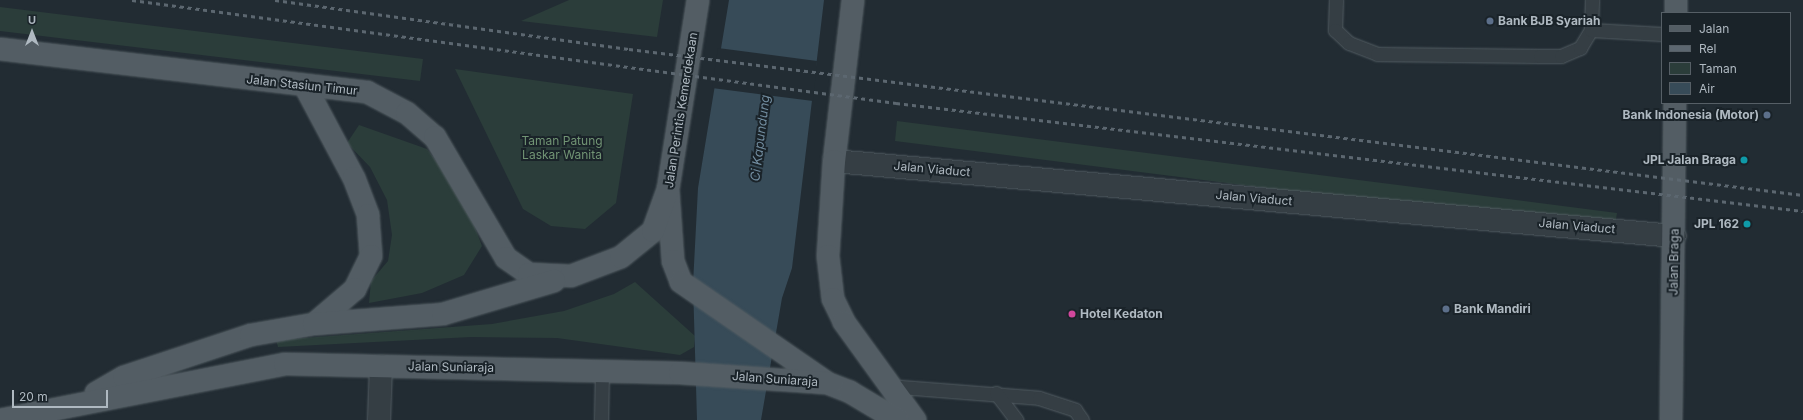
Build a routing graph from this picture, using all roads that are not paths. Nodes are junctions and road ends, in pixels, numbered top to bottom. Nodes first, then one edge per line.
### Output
1 (698, 0) edge
2 (853, 0) edge
3 (1336, 0) edge
4 (1592, 0) edge
5 (1676, 0) edge
6 (1676, 12) edge
7 (1591, 30) junction
8 (1661, 34) edge
9 (0, 49) edge
10 (305, 86) junction
11 (1675, 104) edge
12 (834, 161) junction
13 (668, 189) junction
14 (1674, 236) junction
15 (570, 276) junction
16 (314, 324) junction
17 (381, 366) junction
18 (602, 372) junction
19 (827, 383) junction
20 (888, 386) junction
21 (996, 393) junction
22 (83, 401) junction
23 (0, 420) edge
24 (379, 420) edge
25 (602, 420) edge
26 (897, 420) edge
27 (915, 420) edge
28 (1016, 420) edge
29 (1082, 420) edge
30 (1671, 420) edge

1 - 13 main road, Jalan Perintis Kemerdekaan
2 - 12 main road
3 - 7 lane
4 - 7 lane
5 - 6 main road
7 - 8 lane
9 - 10 main road, Jalan Stasiun Timur
10 - 15 main road, Jalan Stasiun Timur
10 - 16 main road
11 - 14 main road, Jalan Braga
12 - 14 street, Jalan Viaduct
12 - 20 main road
13 - 15 main road, Jalan Stasiun Timur
13 - 19 main road, Jalan Perintis Kemerdekaan
14 - 30 main road, Jalan Braga
15 - 16 main road
16 - 22 main road
17 - 18 main road, Jalan Suniaraja
17 - 22 main road, Jalan Suniaraja
17 - 24 street
18 - 19 main road, Jalan Suniaraja
18 - 25 lane
19 - 26 main road, Jalan Suniaraja
20 - 21 lane
20 - 27 main road
21 - 28 lane
21 - 29 lane
22 - 23 main road, Jalan Suniaraja

